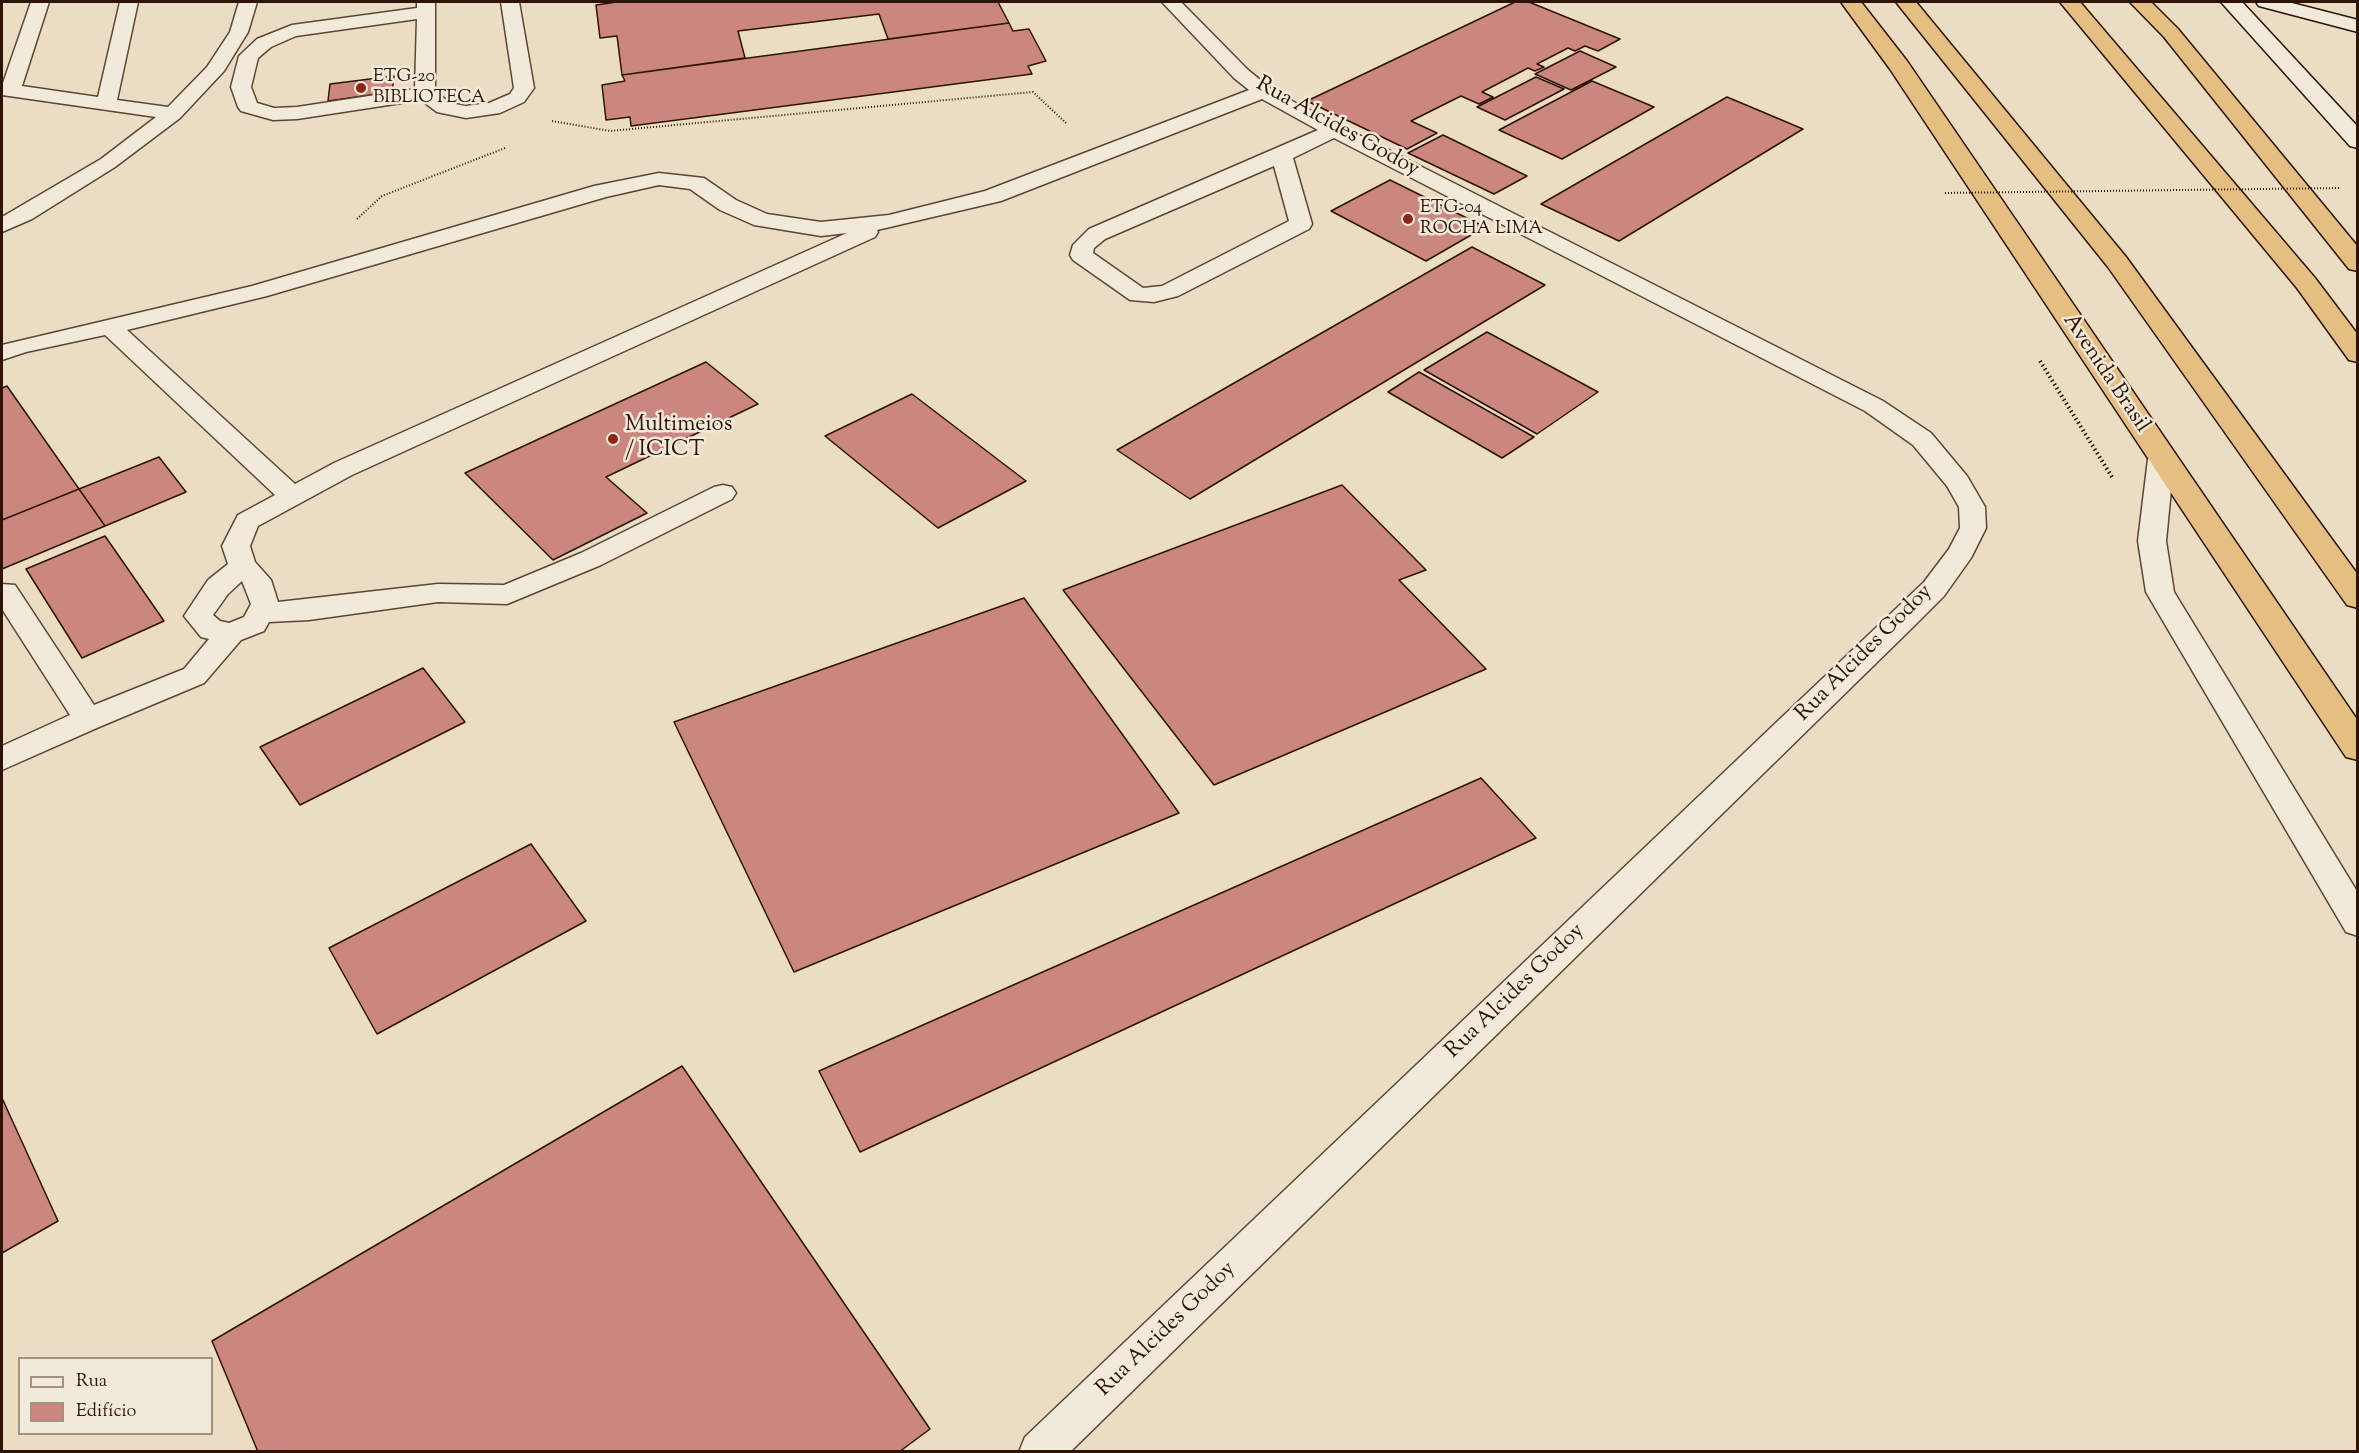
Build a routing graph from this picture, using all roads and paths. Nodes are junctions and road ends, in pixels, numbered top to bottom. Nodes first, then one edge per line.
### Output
1 (40, 2) edge
2 (129, 2) edge
3 (248, 2) edge
4 (510, 2) edge
5 (1171, 2) edge
6 (1851, 2) edge
7 (1906, 2) edge
8 (2070, 2) edge
9 (2140, 2) edge
10 (2230, 2) edge
11 (2266, 2) edge
12 (426, 7) edge
13 (2358, 26) edge
14 (6, 89) edge
15 (1263, 92) junction
16 (425, 93) junction
17 (517, 98) junction
18 (106, 104) junction
19 (173, 114) junction
20 (1334, 130) junction
21 (2358, 141) edge
22 (509, 147) dead end
23 (1101, 154) junction
24 (1282, 155) junction
25 (2340, 188) dead end
26 (1945, 193) dead end
27 (889, 222) junction
28 (2, 225) edge
29 (2358, 264) edge
30 (340, 267) junction
31 (110, 327) junction
32 (2, 353) edge
33 (2358, 354) edge
34 (2048, 376) dead end
35 (2161, 459) junction
36 (723, 493) dead end
37 (291, 495) junction
38 (2152, 541) junction
39 (242, 566) junction
40 (2, 593) edge
41 (2358, 598) edge
42 (260, 613) junction
43 (231, 633) junction
44 (88, 719) junction
45 (2358, 748) edge
46 (2, 759) edge
47 (2358, 923) edge
48 (1040, 1452) edge

1 - 14 lane
2 - 18 lane
3 - 19 lane
4 - 17 lane
5 - 15 lane, Rua Alcides Godoy
6 - 35 highway, Avenida Brasil
7 - 41 highway
8 - 33 highway
9 - 29 highway
10 - 21 street
11 - 13 street
12 - 16 lane
12 - 16 lane
14 - 18 lane
15 - 20 lane, Rua Alcides Godoy
15 - 23 lane
16 - 17 lane
17 - 23 path
18 - 19 lane
19 - 28 lane
20 - 24 lane
20 - 48 lane, Rua Alcides Godoy
22 - 30 path
23 - 27 lane
24 - 24 lane
25 - 26 path, bridge
27 - 30 lane
27 - 37 lane
30 - 31 lane
31 - 32 lane
31 - 37 lane
34 - 38 path
35 - 38 lane
35 - 45 highway, Avenida Brasil
36 - 42 lane
37 - 39 lane
38 - 47 lane
39 - 42 lane
39 - 43 lane
40 - 44 lane
42 - 43 lane
43 - 44 lane
44 - 46 lane

